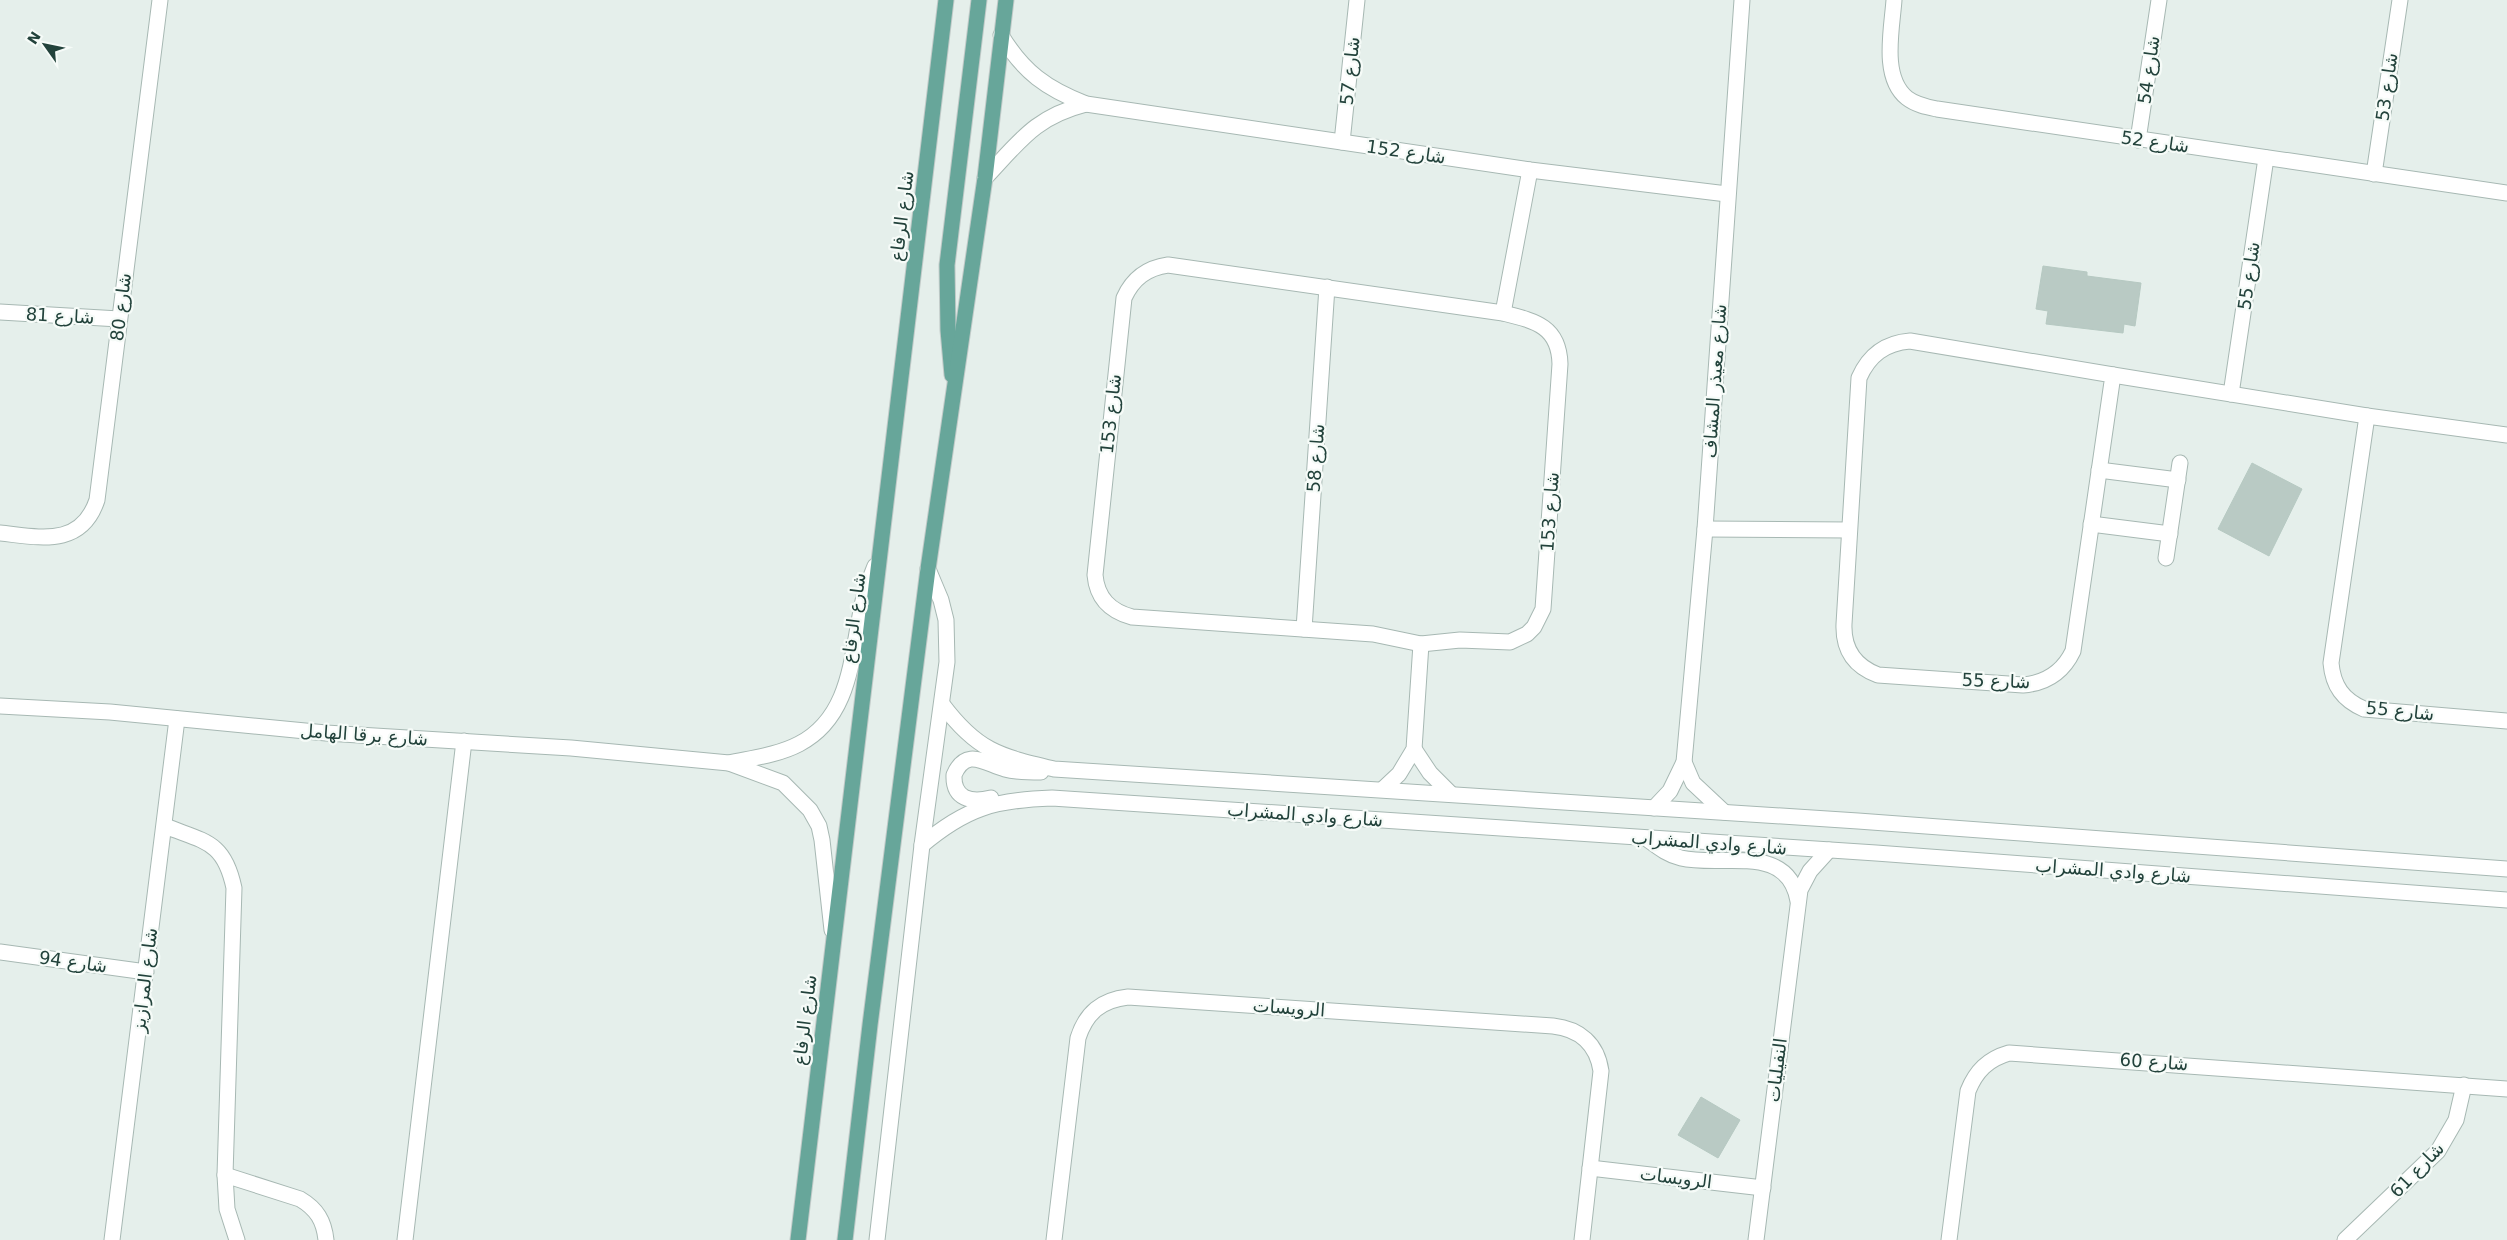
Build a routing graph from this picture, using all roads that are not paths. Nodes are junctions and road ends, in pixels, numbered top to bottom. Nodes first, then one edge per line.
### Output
1 (160, 0) edge
2 (946, 0) edge
3 (979, 0) edge
4 (1006, 0) edge
5 (1357, 0) edge
6 (1742, 0) edge
7 (1894, 0) edge
8 (2159, 0) edge
9 (2400, 0) edge
10 (1001, 35) junction
11 (1086, 104) junction
12 (2138, 140) junction
13 (1342, 142) junction
14 (2266, 158) junction
15 (1530, 170) junction
16 (2374, 174) junction
17 (985, 178) junction
18 (2507, 193) edge
19 (1727, 194) junction
20 (1327, 287) junction
21 (0, 312) edge
22 (1503, 313) junction
23 (119, 319) junction
24 (2112, 375) junction
25 (955, 394) junction
26 (2231, 394) junction
27 (2368, 416) junction
28 (2507, 435) edge
29 (2180, 463) dead end
30 (2099, 470) junction
31 (2178, 480) junction
32 (2091, 524) junction
33 (1705, 529) junction
34 (1849, 530) junction
35 (0, 533) edge
36 (2170, 534) junction
37 (881, 549) junction
38 (2166, 558) dead end
39 (928, 568) junction
40 (1304, 629) junction
41 (1421, 644) junction
42 (942, 704) junction
43 (0, 706) edge
44 (177, 719) junction
45 (2507, 721) edge
46 (464, 741) junction
47 (1414, 750) junction
48 (1684, 762) junction
49 (729, 763) junction
50 (1054, 769) junction
51 (1382, 789) junction
52 (1450, 794) junction
53 (1052, 798) junction
54 (1654, 808) junction
55 (1724, 812) junction
56 (165, 826) junction
57 (1647, 839) junction
58 (922, 845) junction
59 (1829, 850) junction
60 (2507, 869) edge
61 (2507, 900) edge
62 (1798, 901) junction
63 (834, 945) junction
64 (0, 952) edge
65 (146, 972) junction
66 (2464, 1085) junction
67 (2507, 1089) edge
68 (1590, 1168) junction
69 (225, 1175) junction
70 (1763, 1188) junction
71 (112, 1240) edge
72 (237, 1240) edge
73 (326, 1240) edge
74 (405, 1240) edge
75 (798, 1240) edge
76 (845, 1240) edge
77 (877, 1240) edge
78 (1054, 1240) edge
79 (1582, 1240) edge
80 (1756, 1240) edge
81 (1950, 1240) edge
82 (2345, 1240) edge

1 - 23 street, شارع 80
2 - 37 main road, شارع الرفاع
3 - 25 main road
4 - 10 main road
5 - 13 street, شارع 57
6 - 19 street, شارع معيذر المشاف
7 - 12 street, شارع 52
8 - 12 street, شارع 54
9 - 16 street, شارع 53
10 - 11 street, شارع 152
10 - 17 main road
11 - 13 street, شارع 152
11 - 17 street, شارع 152
12 - 14 street, شارع 52
13 - 15 street, شارع 152
14 - 16 street, شارع 52
14 - 26 street, شارع 55
15 - 19 street, شارع 152
15 - 22 street
16 - 18 street, شارع 52
17 - 25 main road
19 - 33 street, شارع معيذر المشاف
20 - 22 street, شارع 153
20 - 40 street, شارع 58
20 - 40 street, شارع 153
21 - 23 street, شارع 81
22 - 41 street, شارع 153
23 - 35 street, شارع 80
24 - 26 street, شارع 55
24 - 30 street, شارع 55
24 - 34 street, شارع 55
25 - 39 main road
26 - 27 street, شارع 55
27 - 28 street, شارع 55
27 - 45 street, شارع 55
29 - 31 street
30 - 31 street
30 - 32 street, شارع 55
31 - 36 street
32 - 34 street, شارع 55
32 - 36 street
33 - 34 street
33 - 48 street, شارع معيذر المشاف
36 - 38 street
37 - 49 street, شارع برقا الهامل
37 - 63 main road, شارع الرفاع
39 - 42 street
39 - 76 main road
40 - 41 street, شارع 153
41 - 47 street
42 - 50 street, شارع وادي المشراب
42 - 58 street
43 - 44 street, شارع برقا الهامل
44 - 46 street, شارع برقا الهامل
44 - 56 street, شارع المرازيز
46 - 49 street, شارع برقا الهامل
46 - 74 street
47 - 51 street
47 - 52 street
48 - 54 street, شارع معيذر المشاف
48 - 55 street
49 - 63 street, شارع برقا الهامل
50 - 51 street, شارع وادي المشراب
50 - 53 street
51 - 52 street, شارع وادي المشراب
52 - 54 street, شارع وادي المشراب
53 - 57 street, شارع وادي المشراب
53 - 58 street, شارع وادي المشراب
54 - 55 street, شارع وادي المشراب
55 - 60 street, شارع وادي المشراب
56 - 65 street, شارع المرازيز
56 - 69 street
57 - 59 street, شارع وادي المشراب
57 - 62 street, النفيليات
58 - 77 street
59 - 61 street, شارع وادي المشراب
59 - 62 street, النفيليات
62 - 70 street, النفيليات
63 - 75 main road, شارع الرفاع
64 - 65 street, شارع 94
65 - 71 street, شارع المرازيز
66 - 67 street, شارع 60
66 - 81 street, شارع 60
66 - 82 street, شارع 61
68 - 70 street, الرويسات
68 - 78 street, الرويسات
68 - 79 street, الرويسات
69 - 72 street
69 - 73 street
70 - 80 street, النفيليات

